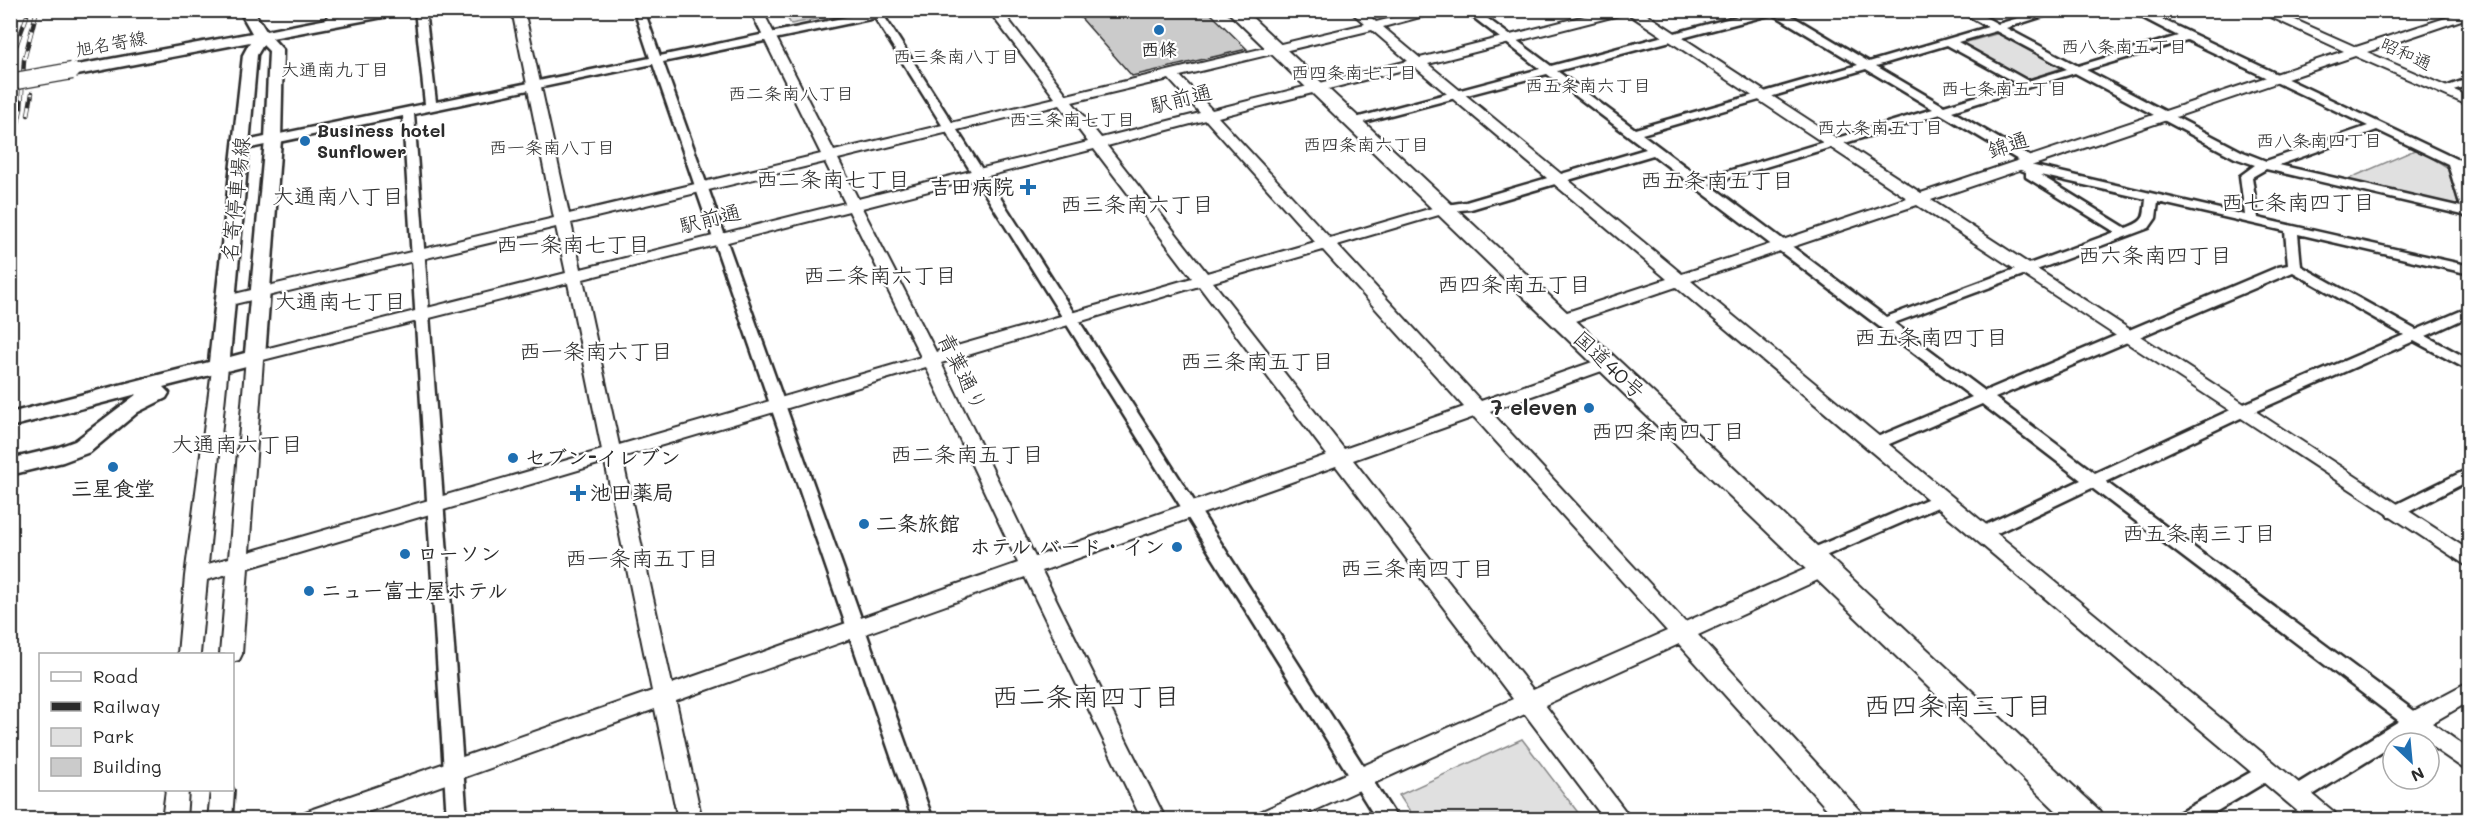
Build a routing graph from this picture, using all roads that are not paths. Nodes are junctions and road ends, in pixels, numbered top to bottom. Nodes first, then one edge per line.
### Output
1 (246, 10) edge
2 (399, 10) edge
3 (420, 10) edge
4 (518, 10) edge
5 (639, 10) edge
6 (756, 10) edge
7 (897, 10) edge
8 (994, 10) edge
9 (1234, 10) edge
10 (1355, 10) edge
11 (1440, 10) edge
12 (1469, 10) edge
13 (1625, 10) edge
14 (1631, 10) edge
15 (1963, 10) edge
16 (2058, 10) edge
17 (2133, 10) edge
18 (1774, 11) edge
19 (2263, 11) edge
20 (1598, 13) edge
21 (2469, 13) edge
22 (878, 14) junction
23 (333, 17) edge
24 (1374, 26) junction
25 (1997, 28) junction
26 (261, 35) junction
27 (2188, 36) junction
28 (769, 37) junction
29 (1673, 38) junction
30 (1509, 40) junction
31 (1949, 42) junction
32 (1275, 50) junction
33 (2355, 51) junction
34 (657, 60) junction
35 (1418, 63) junction
36 (1866, 65) junction
37 (1549, 70) junction
38 (2078, 70) junction
39 (1172, 75) junction
40 (2277, 78) junction
41 (2469, 81) edge
42 (10, 82) edge
43 (2028, 85) junction
44 (534, 86) junction
45 (1316, 88) junction
46 (2443, 90) junction
47 (1457, 95) junction
48 (1761, 96) junction
49 (1063, 101) junction
50 (2469, 102) edge
51 (431, 107) junction
52 (1943, 110) junction
53 (408, 112) junction
54 (1210, 115) junction
55 (2165, 116) junction
56 (1352, 122) junction
57 (2378, 126) junction
58 (951, 128) junction
59 (1634, 133) junction
60 (273, 140) junction
61 (1096, 144) junction
62 (1835, 144) junction
63 (241, 146) junction
64 (1657, 150) junction
65 (829, 158) junction
66 (2453, 162) junction
67 (2023, 164) junction
68 (2469, 165) edge
69 (2267, 166) junction
70 (980, 174) junction
71 (1558, 179) junction
72 (1701, 183) junction
73 (701, 188) junction
74 (1919, 198) junction
75 (2152, 198) junction
76 (853, 206) junction
77 (1444, 209) junction
78 (2469, 214) edge
79 (2252, 220) junction
80 (563, 221) junction
81 (2291, 229) junction
82 (2124, 232) junction
83 (719, 240) junction
84 (1326, 244) junction
85 (1783, 245) junction
86 (418, 255) junction
87 (2025, 268) junction
88 (2295, 268) junction
89 (2469, 270) edge
90 (575, 276) junction
91 (1678, 279) junction
92 (1202, 280) junction
93 (259, 294) junction
94 (226, 301) junction
95 (2469, 311) edge
96 (422, 315) junction
97 (1071, 318) junction
98 (1561, 320) junction
99 (1884, 322) junction
100 (2125, 335) junction
101 (2415, 335) junction
102 (255, 357) junction
103 (932, 360) junction
104 (1607, 363) junction
105 (219, 366) junction
106 (2469, 366) edge
107 (1982, 396) junction
108 (777, 405) junction
109 (1478, 408) junction
110 (2242, 411) junction
111 (10, 420) edge
112 (1875, 444) junction
113 (612, 453) junction
114 (1340, 456) junction
115 (10, 467) edge
116 (2469, 473) edge
117 (2095, 481) junction
118 (1941, 499) junction
119 (435, 505) junction
120 (1192, 509) junction
121 (2395, 512) junction
122 (1983, 533) junction
123 (2469, 561) edge
124 (238, 563) junction
125 (1817, 563) junction
126 (1030, 567) junction
127 (195, 576) junction
128 (856, 628) junction
129 (1682, 633) junction
130 (189, 653) edge
131 (231, 653) edge
132 (2469, 690) edge
133 (664, 696) junction
134 (1529, 702) junction
135 (2414, 722) junction
136 (2469, 764) edge
137 (453, 769) junction
138 (2267, 771) junction
139 (1361, 778) junction
140 (177, 791) edge
141 (222, 791) edge
142 (2296, 795) junction
143 (174, 819) edge
144 (220, 819) edge
145 (313, 819) edge
146 (457, 819) edge
147 (690, 819) edge
148 (922, 819) edge
149 (1154, 819) edge
150 (1268, 819) edge
151 (1388, 819) edge
152 (1620, 819) edge
153 (1853, 819) edge
154 (2088, 819) edge
155 (2184, 819) edge
156 (2326, 819) edge

1 - 26 main road
2 - 23 main road
3 - 51 street
4 - 44 street
5 - 34 street
6 - 28 street, 青葉通り
7 - 22 street
8 - 49 street
9 - 32 highway, 国道40号
10 - 24 street
11 - 24 street
12 - 30 street
13 - 20 street, 駅前通
14 - 29 street
15 - 25 street
16 - 25 street
17 - 27 street
18 - 29 street
18 - 36 street
19 - 33 street, 昭和通
20 - 30 street, 駅前通
21 - 33 street, 錦通
22 - 28 street
22 - 58 street
23 - 26 main road
24 - 32 street
24 - 35 street
25 - 31 street
25 - 38 street
26 - 42 main road, 旭名寄線, bridge
26 - 60 main road, 名寄停車場線
26 - 63 main road, 名寄停車場線
27 - 38 street
27 - 40 street
28 - 34 street
28 - 65 street, 青葉通り
29 - 37 street
29 - 48 street
30 - 35 street, 駅前通
30 - 37 street
31 - 36 street
31 - 43 street
32 - 39 street
32 - 45 highway, 国道40号
33 - 40 street, 錦通
33 - 46 street, 昭和通
34 - 44 street
34 - 73 street
35 - 45 street, 駅前通
35 - 47 street
36 - 48 street
36 - 52 street
37 - 47 street
37 - 59 street
38 - 43 street
38 - 55 street
39 - 49 street
39 - 54 street
40 - 55 street, 錦通
40 - 57 street
41 - 46 street
43 - 52 street
44 - 51 street
44 - 80 street
45 - 54 street, 駅前通
45 - 56 highway, 国道40号
46 - 50 street, 昭和通
47 - 56 street
47 - 71 street
48 - 59 street
48 - 62 street
49 - 58 street
49 - 61 street
51 - 53 street
52 - 62 street
52 - 67 street
53 - 60 street
53 - 86 street
54 - 61 street, 駅前通
54 - 84 street
55 - 67 street, 錦通
55 - 69 street
56 - 77 highway, 国道40号
57 - 66 street
57 - 69 street
58 - 65 street
58 - 70 street
59 - 64 street
60 - 63 street
60 - 93 main road, 名寄停車場線
61 - 70 street, 駅前通
61 - 92 street
62 - 72 street
62 - 74 street
63 - 94 main road, 名寄停車場線
64 - 71 street
64 - 72 street
65 - 73 street
65 - 76 street, 青葉通り
66 - 68 street
66 - 78 street
67 - 74 street, 錦通
67 - 75 street
67 - 82 street
69 - 78 street
69 - 79 street
70 - 76 street, 駅前通
70 - 97 street
71 - 77 street
71 - 91 street
72 - 85 street
73 - 80 street
73 - 83 street
74 - 85 street, 錦通
74 - 87 street
75 - 79 street
75 - 82 street
76 - 83 street, 駅前通
76 - 103 street, 青葉通り
77 - 84 street
77 - 98 highway, 国道40号
79 - 81 street
80 - 86 street
80 - 90 street
81 - 88 street
81 - 89 street
82 - 87 street
83 - 90 street, 駅前通
83 - 108 street
84 - 92 street
84 - 109 street
85 - 91 street, 錦通
85 - 99 street
86 - 93 street
86 - 96 street
87 - 99 street
87 - 100 street
88 - 100 street
88 - 101 street
90 - 96 street, 駅前通
90 - 113 street
91 - 98 street, 錦通
91 - 112 street
92 - 97 street
92 - 114 street
93 - 94 street
93 - 102 main road, 名寄停車場線
94 - 105 main road, 名寄停車場線
95 - 101 street
96 - 102 street, 駅前通
96 - 119 street
97 - 103 street
97 - 120 street
98 - 104 highway, 国道40号
99 - 107 street
100 - 107 street
100 - 110 street
101 - 106 street
101 - 110 street
102 - 105 main road
102 - 124 street
103 - 108 street
103 - 126 street, 青葉通り
104 - 109 street
104 - 125 highway, 国道40号
105 - 111 main road
105 - 115 main road
105 - 127 street
107 - 112 street
107 - 117 street
108 - 113 street
108 - 128 street
109 - 114 street
109 - 129 street
110 - 117 street
110 - 121 street
112 - 118 street
113 - 119 street
113 - 133 street
114 - 120 street
114 - 134 street
116 - 121 street
117 - 122 street
117 - 135 street
118 - 122 street
118 - 125 street
119 - 124 street
119 - 137 street
120 - 126 street
120 - 139 street
121 - 123 street
122 - 138 street
124 - 127 street
124 - 131 street
125 - 129 street
125 - 154 highway, 国道40号
126 - 128 street
126 - 149 street, 青葉通り
127 - 130 street
128 - 133 street
128 - 148 street
129 - 134 street
129 - 153 street
132 - 135 street
133 - 137 street
133 - 147 street
134 - 139 street
134 - 152 street
135 - 136 street
135 - 142 street
137 - 145 street
137 - 146 street
138 - 142 street
138 - 155 street
139 - 150 street
139 - 151 street
140 - 143 street
141 - 144 street
142 - 156 street

